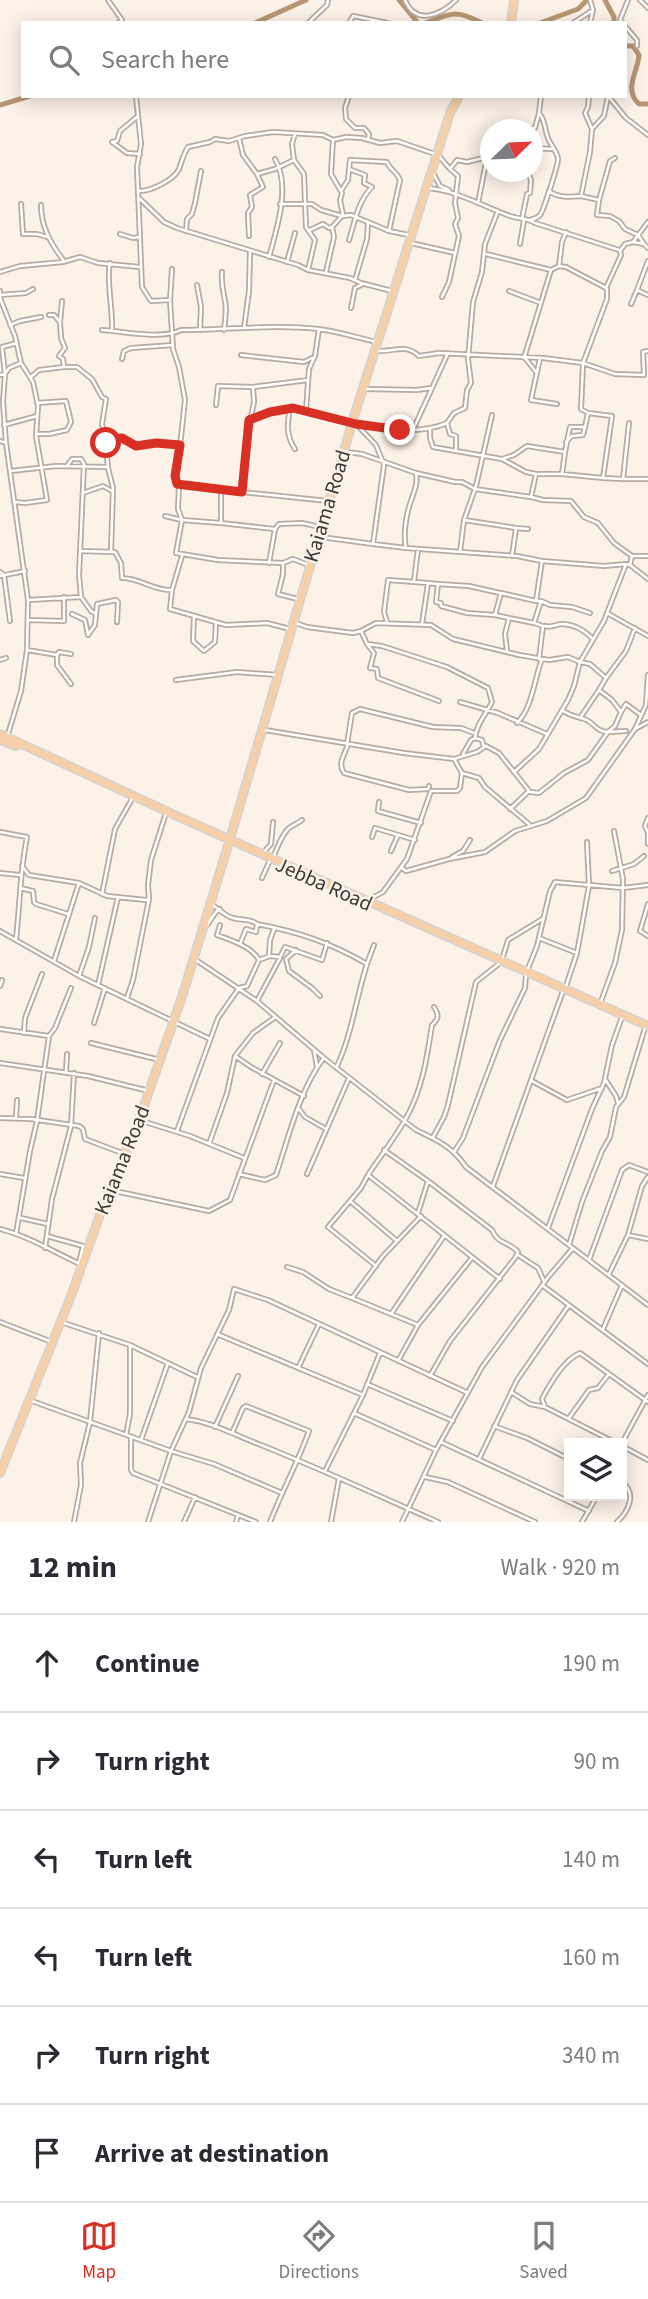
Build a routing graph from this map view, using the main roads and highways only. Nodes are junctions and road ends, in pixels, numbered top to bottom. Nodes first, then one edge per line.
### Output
1 (514, 0) edge
2 (512, 19) edge
3 (458, 98) edge
4 (2, 737) edge
5 (230, 841) junction
6 (272, 859) junction
7 (501, 961) junction
8 (564, 990) junction
9 (647, 1028) edge
10 (0, 1473) edge

1 - 2 highway
3 - 5 highway, Kaiama Road
4 - 5 highway, Jebba Road
4 - 5 highway, Jebba Road
5 - 6 highway, Jebba Road
5 - 6 highway, Jebba Road
5 - 10 highway, Kaiama Road
6 - 7 highway, Jebba Road
6 - 7 highway, Jebba Road
7 - 8 highway, Jebba Road
8 - 9 highway, Jebba Road
8 - 9 highway, Jebba Road

